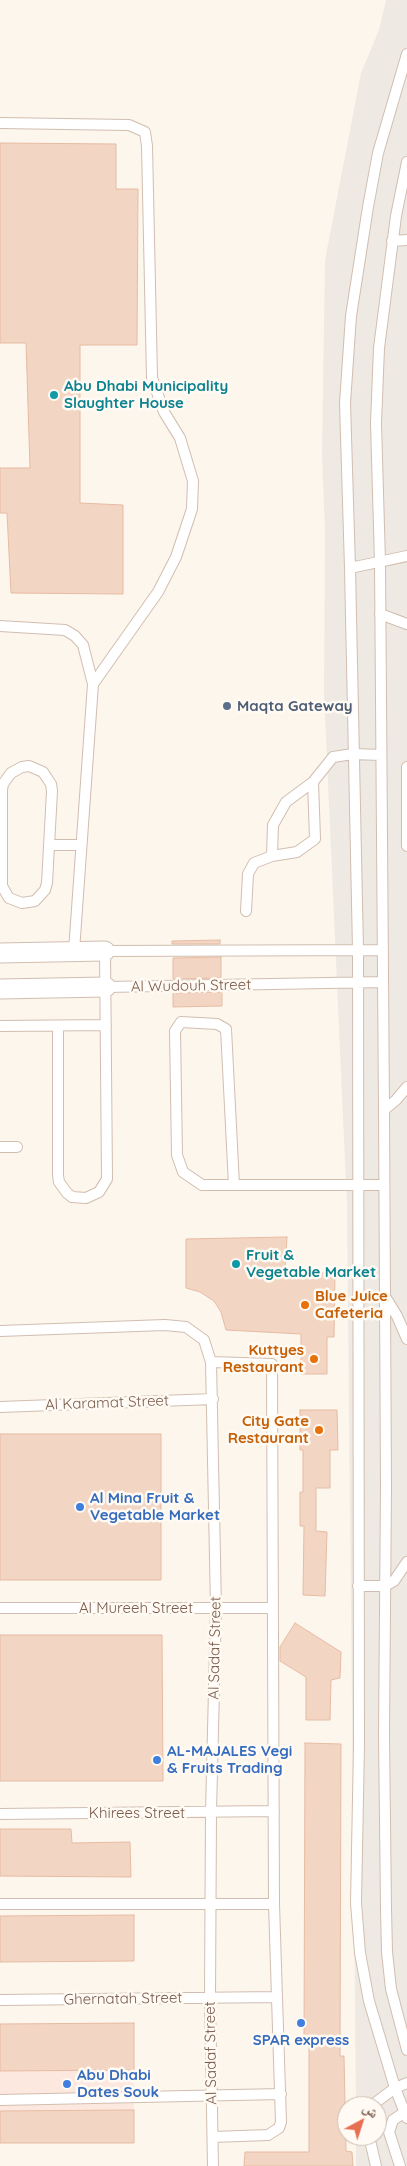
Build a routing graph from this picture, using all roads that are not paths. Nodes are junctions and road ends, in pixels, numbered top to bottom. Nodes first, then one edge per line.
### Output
1 (407, 54) edge
2 (0, 123) edge
3 (407, 162) edge
4 (407, 240) edge
5 (392, 241) junction
6 (407, 556) edge
7 (380, 562) junction
8 (350, 568) junction
9 (380, 614) junction
10 (407, 624) edge
11 (0, 626) edge
12 (93, 684) junction
13 (353, 754) junction
14 (381, 754) junction
15 (407, 767) edge
16 (313, 782) junction
17 (49, 845) junction
18 (81, 845) junction
19 (407, 846) edge
20 (272, 856) junction
21 (246, 911) dead end
22 (358, 950) junction
23 (383, 950) junction
24 (74, 951) junction
25 (105, 951) junction
26 (0, 953) edge
27 (383, 982) junction
28 (358, 983) junction
29 (106, 987) junction
30 (0, 989) edge
31 (106, 1025) junction
32 (0, 1026) edge
33 (58, 1026) junction
34 (407, 1087) edge
35 (384, 1110) junction
36 (0, 1147) edge
37 (18, 1147) dead end
38 (234, 1185) junction
39 (358, 1185) junction
40 (384, 1185) junction
41 (385, 1298) junction
42 (0, 1331) edge
43 (407, 1339) edge
44 (211, 1362) junction
45 (213, 1398) junction
46 (0, 1407) edge
47 (407, 1562) edge
48 (358, 1586) junction
49 (385, 1586) junction
50 (0, 1608) edge
51 (216, 1608) junction
52 (271, 1608) junction
53 (211, 1812) junction
54 (274, 1812) junction
55 (0, 1814) edge
56 (0, 1904) edge
57 (212, 1904) junction
58 (274, 1904) junction
59 (277, 1997) junction
60 (210, 1998) junction
61 (0, 2000) edge
62 (407, 2050) edge
63 (407, 2083) edge
64 (395, 2088) junction
65 (280, 2094) junction
66 (212, 2096) junction
67 (384, 2096) edge
68 (0, 2100) edge
69 (406, 2115) edge
70 (213, 2137) junction
71 (371, 2146) edge
72 (372, 2151) junction
73 (213, 2166) edge
74 (368, 2166) edge
75 (376, 2166) edge
76 (400, 2166) edge

1 - 8 lane
2 - 12 lane
3 - 5 lane
4 - 5 lane
5 - 7 lane
6 - 7 lane
7 - 8 lane
7 - 9 lane
8 - 13 lane
9 - 10 lane
9 - 14 lane
11 - 12 lane
12 - 18 lane
13 - 14 lane
13 - 16 lane
13 - 22 lane
14 - 23 lane
15 - 19 lane
16 - 20 lane
16 - 20 lane
17 - 17 lane
17 - 18 lane
18 - 24 lane
20 - 21 lane
22 - 23 lane
22 - 25 lane
22 - 28 lane
23 - 27 lane
24 - 25 street
24 - 26 street
25 - 29 lane
27 - 28 lane, Al Wudouh Street
27 - 35 lane
28 - 29 lane, Al Wudouh Street
28 - 39 lane
29 - 30 street, Al Wudouh Street
29 - 31 lane
31 - 33 lane
31 - 33 lane
32 - 33 lane
34 - 35 lane
35 - 40 lane
36 - 37 lane
38 - 38 lane
38 - 39 lane
39 - 40 lane
39 - 48 lane
40 - 41 lane
41 - 43 lane
41 - 49 lane
42 - 44 lane, Al Sadaf Street
44 - 45 lane, Al Sadaf Street
44 - 52 lane
45 - 46 lane, Al Karamat Street
45 - 51 lane, Al Sadaf Street
47 - 49 lane
48 - 49 lane
48 - 64 lane
49 - 62 lane
50 - 51 lane, Al Mureeh Street
51 - 52 lane, Al Mureeh Street
51 - 53 lane, Al Sadaf Street
52 - 54 lane
53 - 54 lane, Khirees Street
53 - 55 lane, Khirees Street
53 - 57 lane, Al Sadaf Street
54 - 58 lane
56 - 57 lane
57 - 58 lane
57 - 60 lane, Al Sadaf Street
58 - 59 lane
59 - 60 lane, Ghernatah Street
59 - 65 lane
60 - 61 lane, Ghernatah Street
60 - 66 lane, Al Sadaf Street
63 - 64 lane
64 - 67 lane
64 - 69 lane
65 - 66 lane
65 - 70 lane
66 - 68 lane
66 - 70 lane, Al Sadaf Street
69 - 76 lane
70 - 73 lane, Al Sadaf Street
71 - 72 lane
72 - 74 lane
72 - 75 lane

